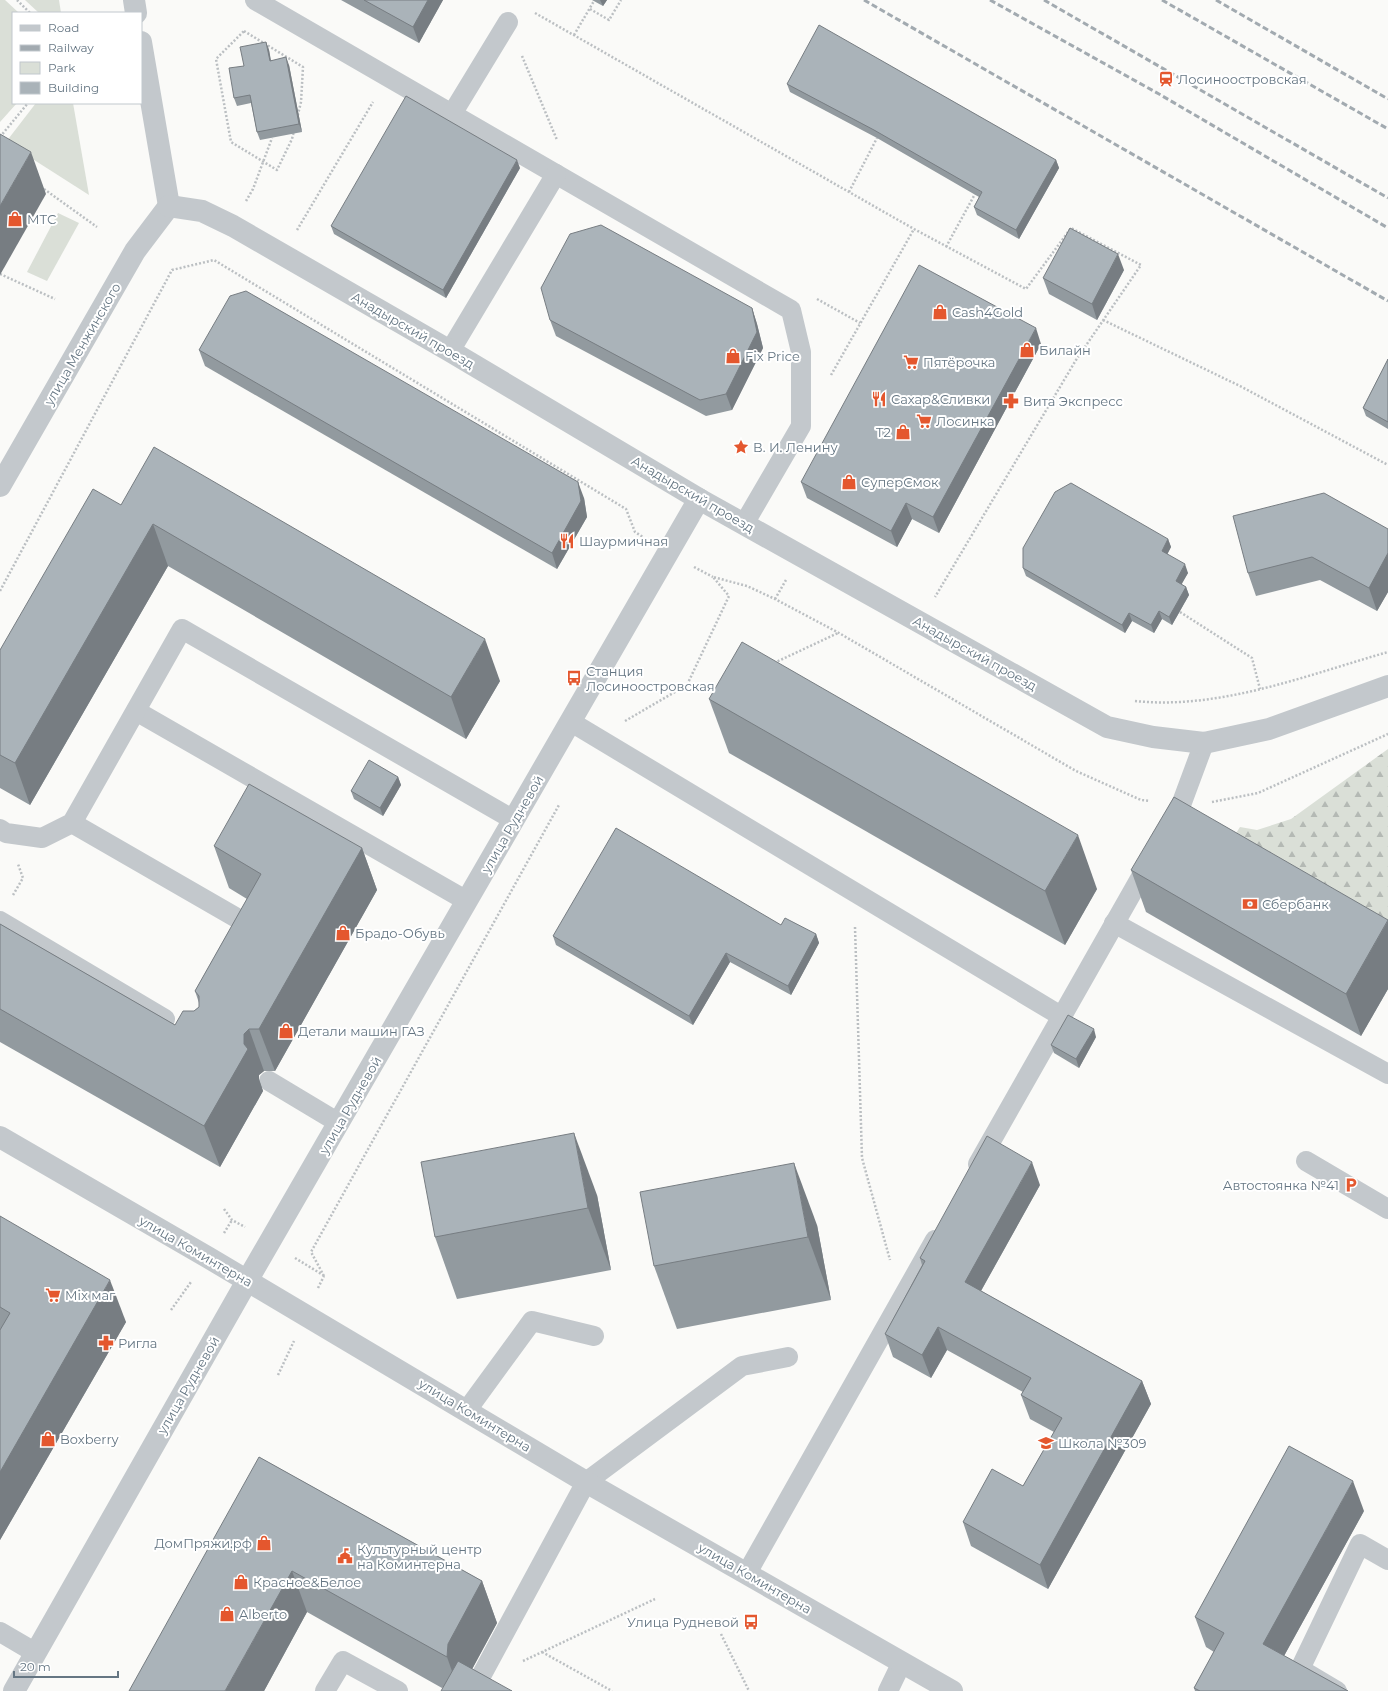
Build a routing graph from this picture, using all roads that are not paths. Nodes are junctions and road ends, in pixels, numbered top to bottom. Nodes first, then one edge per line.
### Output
1 (134, 0) edge
2 (255, 0) edge
3 (136, 12) edge
4 (508, 22) road end
5 (142, 48) edge
6 (452, 114) junction
7 (556, 174) junction
8 (169, 206) junction
9 (450, 351) junction
10 (0, 486) edge
11 (699, 499) junction
12 (744, 524) junction
13 (1388, 686) edge
14 (136, 711) junction
15 (571, 722) junction
16 (1204, 742) junction
17 (514, 820) junction
18 (72, 823) junction
19 (3, 831) edge
20 (467, 901) junction
21 (0, 921) edge
22 (1114, 923) junction
23 (234, 952) edge
24 (1061, 1016) junction
25 (181, 1029) edge
26 (1388, 1074) edge
27 (269, 1081) dead end
28 (339, 1123) junction
29 (0, 1137) edge
30 (1306, 1161) dead end
31 (967, 1183) edge
32 (1388, 1209) edge
33 (944, 1225) edge
34 (247, 1281) junction
35 (594, 1336) dead end
36 (788, 1357) dead end
37 (467, 1410) junction
38 (586, 1482) junction
39 (1388, 1560) edge
40 (747, 1573) junction
41 (0, 1632) edge
42 (36, 1653) junction
43 (902, 1662) junction
44 (14, 1691) edge
45 (325, 1691) edge
46 (398, 1691) edge
47 (473, 1691) edge
48 (888, 1691) edge
49 (952, 1691) edge
50 (1337, 1691) edge

1 - 3 street
2 - 6 lane
4 - 6 lane
5 - 8 street
6 - 7 lane
7 - 9 lane
7 - 12 lane
8 - 9 street, Анадырский проезд
8 - 10 street, улица Менжинского
9 - 11 street, Анадырский проезд
11 - 12 street, Анадырский проезд
11 - 15 street, улица Рудневой
12 - 16 street, Анадырский проезд
13 - 16 street, Анадырский проезд
14 - 17 lane
14 - 18 lane
14 - 20 lane
15 - 17 street, улица Рудневой
15 - 24 lane
16 - 22 lane
17 - 20 street, улица Рудневой
18 - 19 lane
18 - 23 lane
20 - 28 street, улица Рудневой
21 - 25 lane
22 - 24 lane
22 - 26 lane
24 - 31 lane
27 - 28 lane
28 - 34 street, улица Рудневой
29 - 34 street, улица Коминтерна
30 - 32 lane
33 - 40 lane
34 - 37 street, улица Коминтерна
34 - 42 street, улица Рудневой
35 - 37 lane
36 - 38 lane
37 - 38 street, улица Коминтерна
38 - 40 street, улица Коминтерна
38 - 47 lane
39 - 50 lane
40 - 43 street, улица Коминтерна
41 - 42 lane
42 - 44 street, улица Рудневой
43 - 48 lane
43 - 49 street, улица Коминтерна
45 - 46 lane

